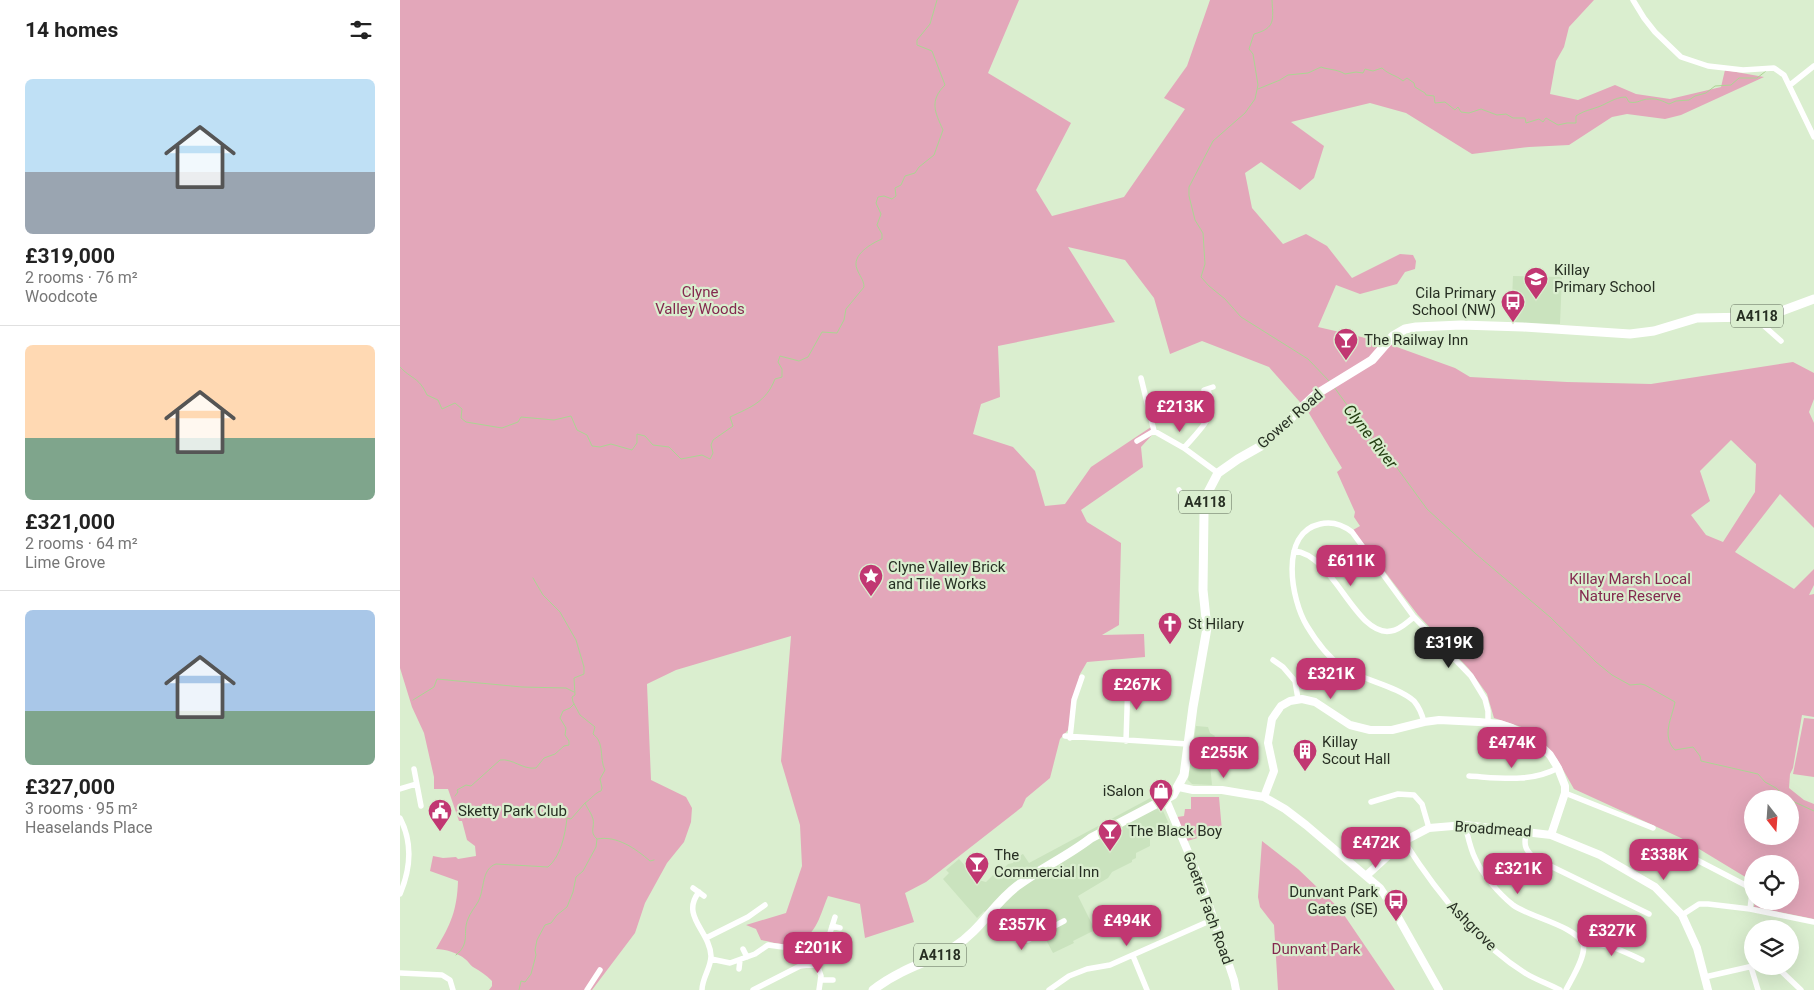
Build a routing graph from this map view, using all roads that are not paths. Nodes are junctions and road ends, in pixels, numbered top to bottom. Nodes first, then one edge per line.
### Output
1 (1633, 0) edge
2 (1814, 66) edge
3 (1790, 85) junction
4 (1814, 137) edge
5 (1814, 299) edge
6 (1754, 317) junction
7 (1780, 341) dead end
8 (1141, 378) dead end
9 (1208, 389) dead end
10 (1154, 431) junction
11 (1137, 441) dead end
12 (1184, 448) junction
13 (1218, 473) junction
14 (1183, 492) dead end
15 (1204, 513) junction
16 (1294, 551) junction
17 (1414, 617) junction
18 (1273, 660) dead end
19 (1082, 677) dead end
20 (1128, 680) dead end
21 (1298, 699) junction
22 (1424, 722) junction
23 (1488, 723) junction
24 (1126, 741) junction
25 (1187, 744) junction
26 (1558, 768) junction
27 (414, 769) dead end
28 (1469, 776) dead end
29 (416, 784) junction
30 (1179, 787) junction
31 (400, 789) edge
32 (1565, 793) junction
33 (1264, 797) junction
34 (1166, 800) junction
35 (1371, 802) dead end
36 (421, 806) dead end
37 (400, 818) edge
38 (1127, 818) junction
39 (1465, 825) junction
40 (1429, 828) junction
41 (1653, 828) dead end
42 (1526, 831) junction
43 (1551, 835) junction
44 (1404, 841) junction
45 (1693, 858) dead end
46 (1366, 876) junction
47 (1744, 885) edge
48 (400, 894) edge
49 (704, 896) dead end
50 (765, 904) dead end
51 (997, 907) junction
52 (1744, 908) edge
53 (1755, 910) edge
54 (1649, 914) dead end
55 (1682, 915) junction
56 (835, 917) dead end
57 (1214, 919) junction
58 (1064, 921) dead end
59 (1814, 922) edge
60 (832, 926) junction
61 (840, 928) dead end
62 (706, 938) junction
63 (1583, 944) junction
64 (783, 947) dead end
65 (743, 948) dead end
66 (1133, 956) junction
67 (747, 957) junction
68 (711, 959) junction
69 (740, 960) junction
70 (1642, 960) dead end
71 (817, 964) junction
72 (1744, 968) edge
73 (739, 969) dead end
74 (600, 970) dead end
75 (400, 973) edge
76 (1754, 975) edge
77 (1785, 975) edge
78 (1705, 977) junction
79 (821, 980) junction
80 (833, 980) dead end
81 (453, 990) edge
82 (587, 990) edge
83 (702, 990) edge
84 (753, 990) edge
85 (819, 990) edge
86 (873, 990) edge
87 (1050, 990) edge
88 (1147, 990) edge
89 (1236, 990) edge
90 (1438, 990) edge
91 (1560, 990) edge
92 (1566, 990) edge
93 (1708, 990) edge
94 (1758, 990) edge
95 (1801, 990) edge

1 - 3 street
2 - 3 street
3 - 4 street
5 - 6 main road, Gower Road / A4118
6 - 7 street
6 - 13 main road, Gower Road / A4118
8 - 10 street
9 - 12 street
10 - 11 street
10 - 12 street
12 - 13 street
13 - 15 main road, Gower Road / A4118
14 - 15 street
15 - 25 main road, Gower Road / A4118
16 - 17 street
16 - 17 street
16 - 22 street
17 - 23 street
18 - 21 street
19 - 24 street
20 - 24 street
21 - 22 street
21 - 33 street
22 - 23 street
23 - 26 street
24 - 25 street
25 - 30 main road, Gower Road / A4118
26 - 28 street
26 - 32 street
27 - 29 street
29 - 31 street
29 - 36 street
30 - 33 street
30 - 34 main road, A4118
30 - 38 main road, A4118
32 - 41 street
32 - 43 street
33 - 46 street
34 - 38 main road, A4118
34 - 57 street, Goetre Fach Road
35 - 40 street
37 - 48 street
38 - 51 main road, A4118
39 - 40 street, Broadmead
39 - 42 street, Broadmead
39 - 63 street
40 - 44 street, Broadmead
42 - 43 street, Broadmead
42 - 54 street
43 - 55 street, Broadmead
44 - 46 street, Broadmead
44 - 91 street, Ashgrove
45 - 47 street
46 - 90 street
49 - 62 street
50 - 62 street
51 - 58 street
51 - 86 main road, A4118
52 - 55 street
53 - 59 street
55 - 78 street, Broadmead
56 - 60 street
57 - 66 street
57 - 89 street, Goetre Fach Road
60 - 61 street
60 - 71 street
62 - 68 street
63 - 70 street
63 - 92 street
64 - 67 street
65 - 67 street
66 - 87 street
66 - 88 street
67 - 69 street
68 - 69 street
68 - 83 street
69 - 73 street
71 - 79 street
71 - 84 street
72 - 78 street
74 - 82 street
75 - 81 street
76 - 94 street
77 - 95 street
78 - 93 street, Broadmead
79 - 80 street
79 - 85 street

